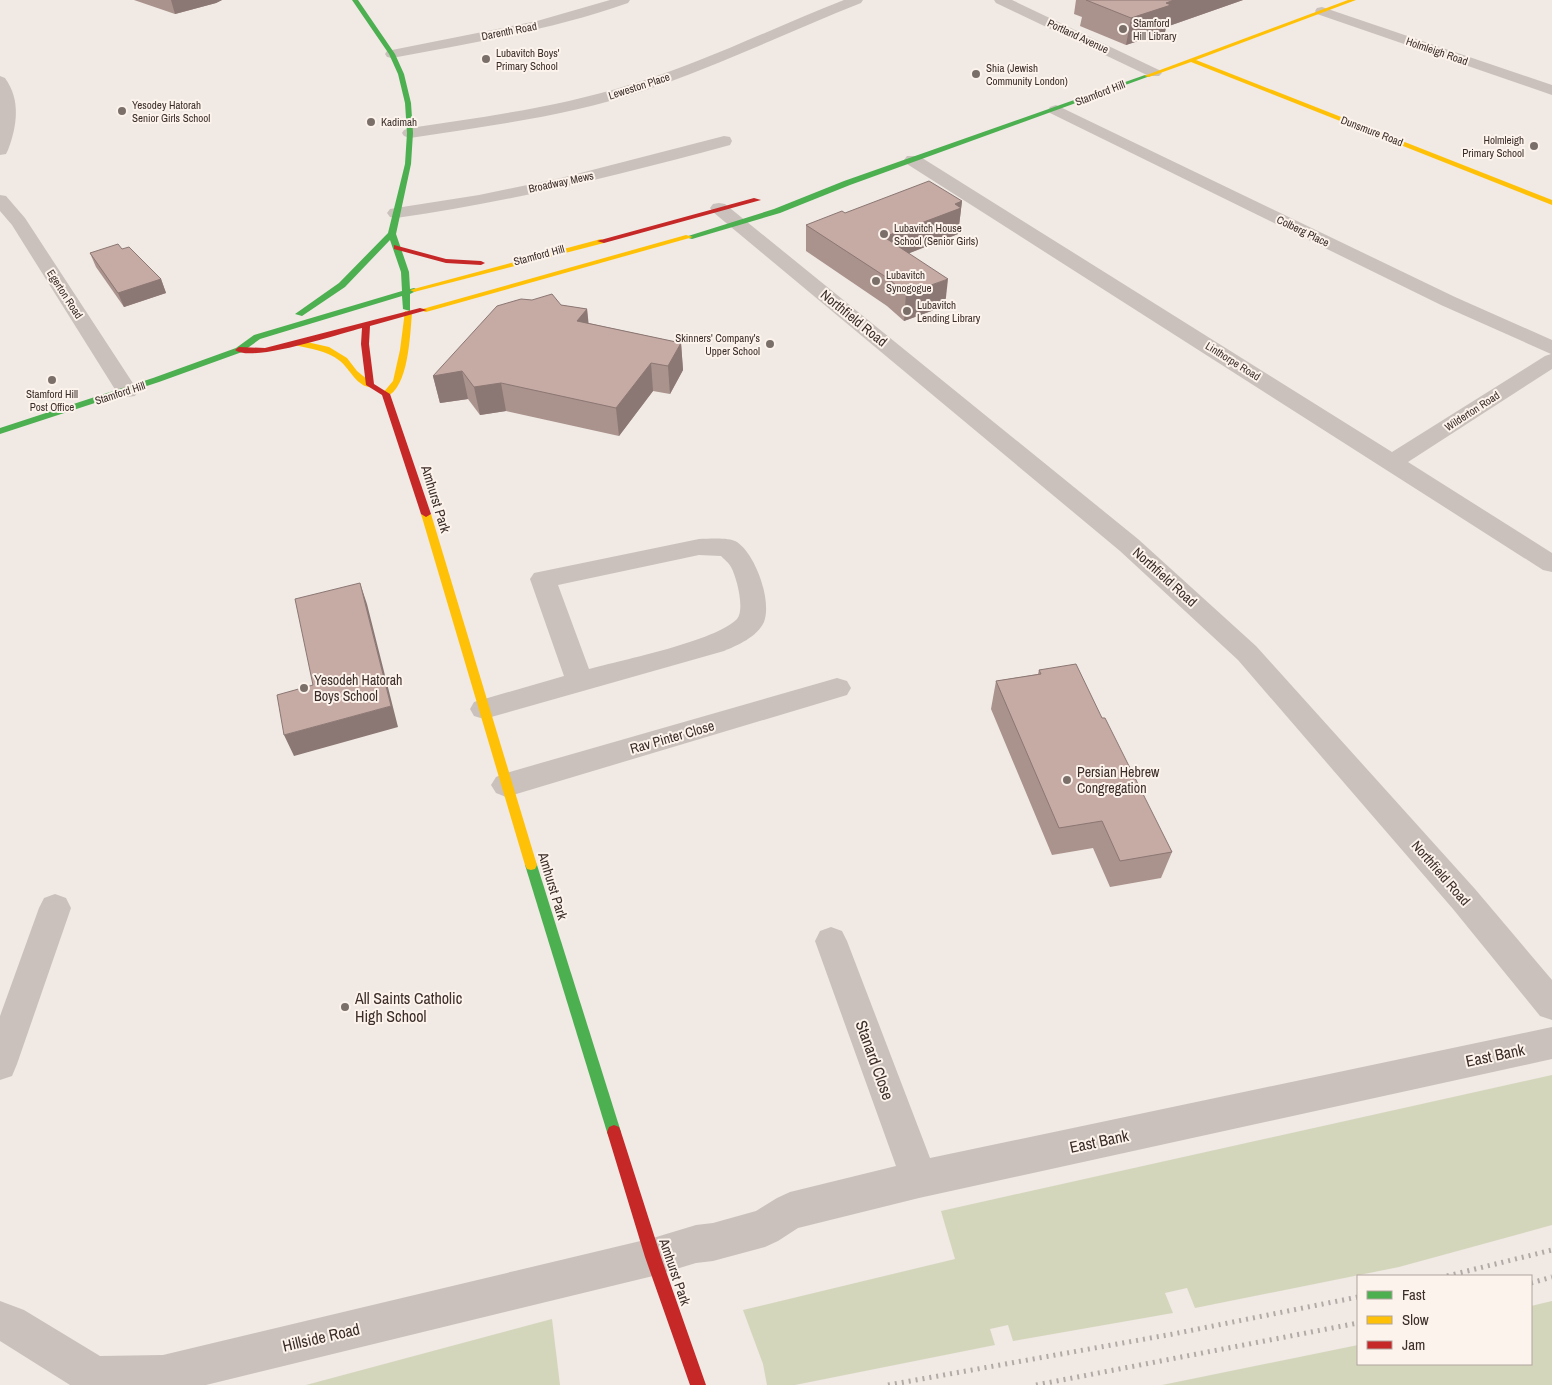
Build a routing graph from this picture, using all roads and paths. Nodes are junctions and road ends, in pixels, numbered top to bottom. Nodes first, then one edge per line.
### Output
1 (356, 0) edge
2 (623, 0) edge
3 (856, 0) edge
4 (1001, 0) edge
5 (1353, 0) edge
6 (1322, 11) junction
7 (392, 54) junction
8 (1191, 60) junction
9 (1154, 73) junction
10 (0, 81) edge
11 (1552, 90) edge
12 (1056, 110) junction
13 (410, 132) junction
14 (724, 141) dead end
15 (0, 150) edge
16 (914, 160) junction
17 (847, 183) junction
18 (795, 192) dead end
19 (770, 197) dead end
20 (0, 200) edge
21 (1552, 203) edge
22 (396, 213) junction
23 (728, 216) junction
24 (392, 234) junction
25 (618, 234) junction
26 (397, 247) junction
27 (376, 250) junction
28 (634, 252) junction
29 (497, 266) junction
30 (369, 274) dead end
31 (364, 290) dead end
32 (405, 291) junction
33 (364, 304) junction
34 (408, 313) junction
35 (366, 325) junction
36 (283, 328) junction
37 (297, 343) junction
38 (1552, 348) edge
39 (239, 350) junction
40 (1552, 360) edge
41 (370, 384) junction
42 (127, 391) junction
43 (386, 394) junction
44 (0, 432) edge
45 (1393, 462) junction
46 (1552, 564) edge
47 (580, 682) junction
48 (838, 688) dead end
49 (484, 709) junction
50 (506, 785) junction
51 (55, 908) dead end
52 (831, 941) dead end
53 (1552, 1006) edge
54 (1552, 1043) edge
55 (0, 1064) edge
56 (919, 1179) junction
57 (652, 1257) junction
58 (0, 1321) edge
59 (696, 1380) edge

1 - 7 main road
2 - 7 street, Darenth Road
3 - 13 street, Leweston Place
4 - 9 street, Portland Avenue
5 - 6 main road, Stamford Hill
6 - 8 main road, Stamford Hill
6 - 11 street, Holmleigh Road
7 - 13 main road
8 - 9 main road, Stamford Hill
8 - 21 main road, Dunsmure Road
9 - 12 main road, Stamford Hill
10 - 15 street
12 - 16 main road, Stamford Hill
12 - 38 street, Colberg Place
13 - 22 main road
14 - 22 street, Broadway Mews
16 - 17 main road, Stamford Hill
16 - 45 street, Linthorpe Road
17 - 18 main road, Stamford Hill
17 - 23 main road, Stamford Hill
19 - 23 main road, Stamford Hill
20 - 42 street, Egerton Road
22 - 24 main road
23 - 25 main road, Stamford Hill
23 - 28 main road, Stamford Hill
23 - 53 street, Northfield Road
24 - 26 main road
24 - 27 main road
25 - 28 main road
25 - 29 main road, Stamford Hill
26 - 29 main road
26 - 32 main road
27 - 30 main road
27 - 36 main road
28 - 34 main road, Stamford Hill
29 - 32 main road, Stamford Hill
31 - 33 main road
32 - 33 main road, Stamford Hill
32 - 34 main road
33 - 35 main road
33 - 36 main road, Stamford Hill
34 - 35 main road, Stamford Hill
34 - 43 main road
35 - 37 main road, Stamford Hill
35 - 41 main road
36 - 39 main road, Stamford Hill
37 - 39 main road, Stamford Hill
37 - 41 main road
39 - 42 main road, Stamford Hill
40 - 45 street, Wilderton Road
41 - 43 main road
42 - 44 main road, Stamford Hill
43 - 49 main road, Amhurst Park
45 - 46 street, Linthorpe Road
47 - 47 street
47 - 49 street
48 - 50 street, Rav Pinter Close
49 - 50 main road, Amhurst Park
50 - 57 main road, Amhurst Park
51 - 55 street
52 - 56 street, Stanard Close
54 - 56 street, East Bank
56 - 57 street, East Bank
57 - 58 street, Hillside Road
57 - 59 main road, Amhurst Park

